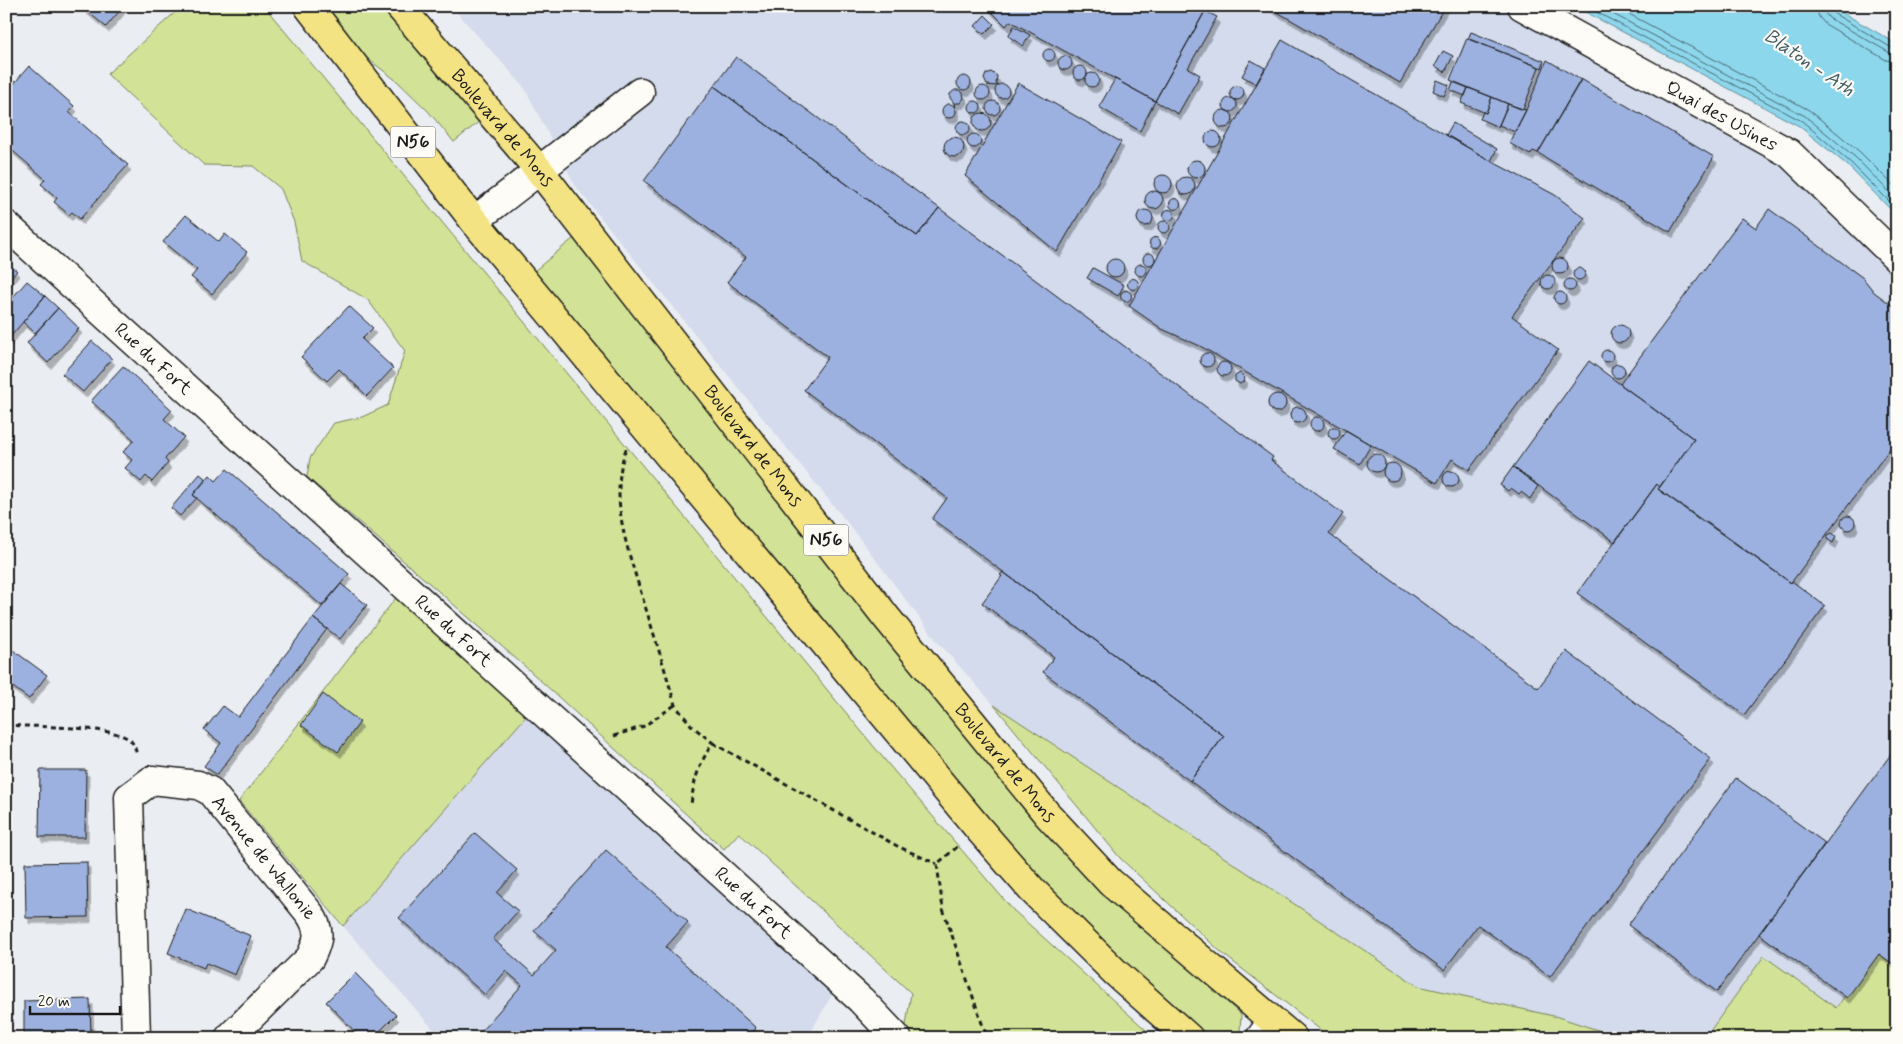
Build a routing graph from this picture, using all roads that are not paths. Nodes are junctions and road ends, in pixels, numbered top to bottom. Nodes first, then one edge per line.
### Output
1 (308, 6) edge
2 (399, 6) edge
3 (1522, 6) edge
4 (640, 92) dead end
5 (539, 170) junction
6 (474, 221) junction
7 (6, 225) edge
8 (1897, 258) edge
9 (1275, 1032) edge
10 (136, 1038) edge
11 (228, 1038) edge
12 (897, 1038) edge
13 (1189, 1038) edge

1 - 6 main road, N56
2 - 5 main road, Boulevard de Mons / N56
3 - 8 street, Quai des Usines
4 - 5 street
5 - 6 street
5 - 9 main road, Boulevard de Mons / N56
6 - 13 main road, N56
7 - 12 street, Rue du Fort
10 - 11 street, Avenue de Wallonie

